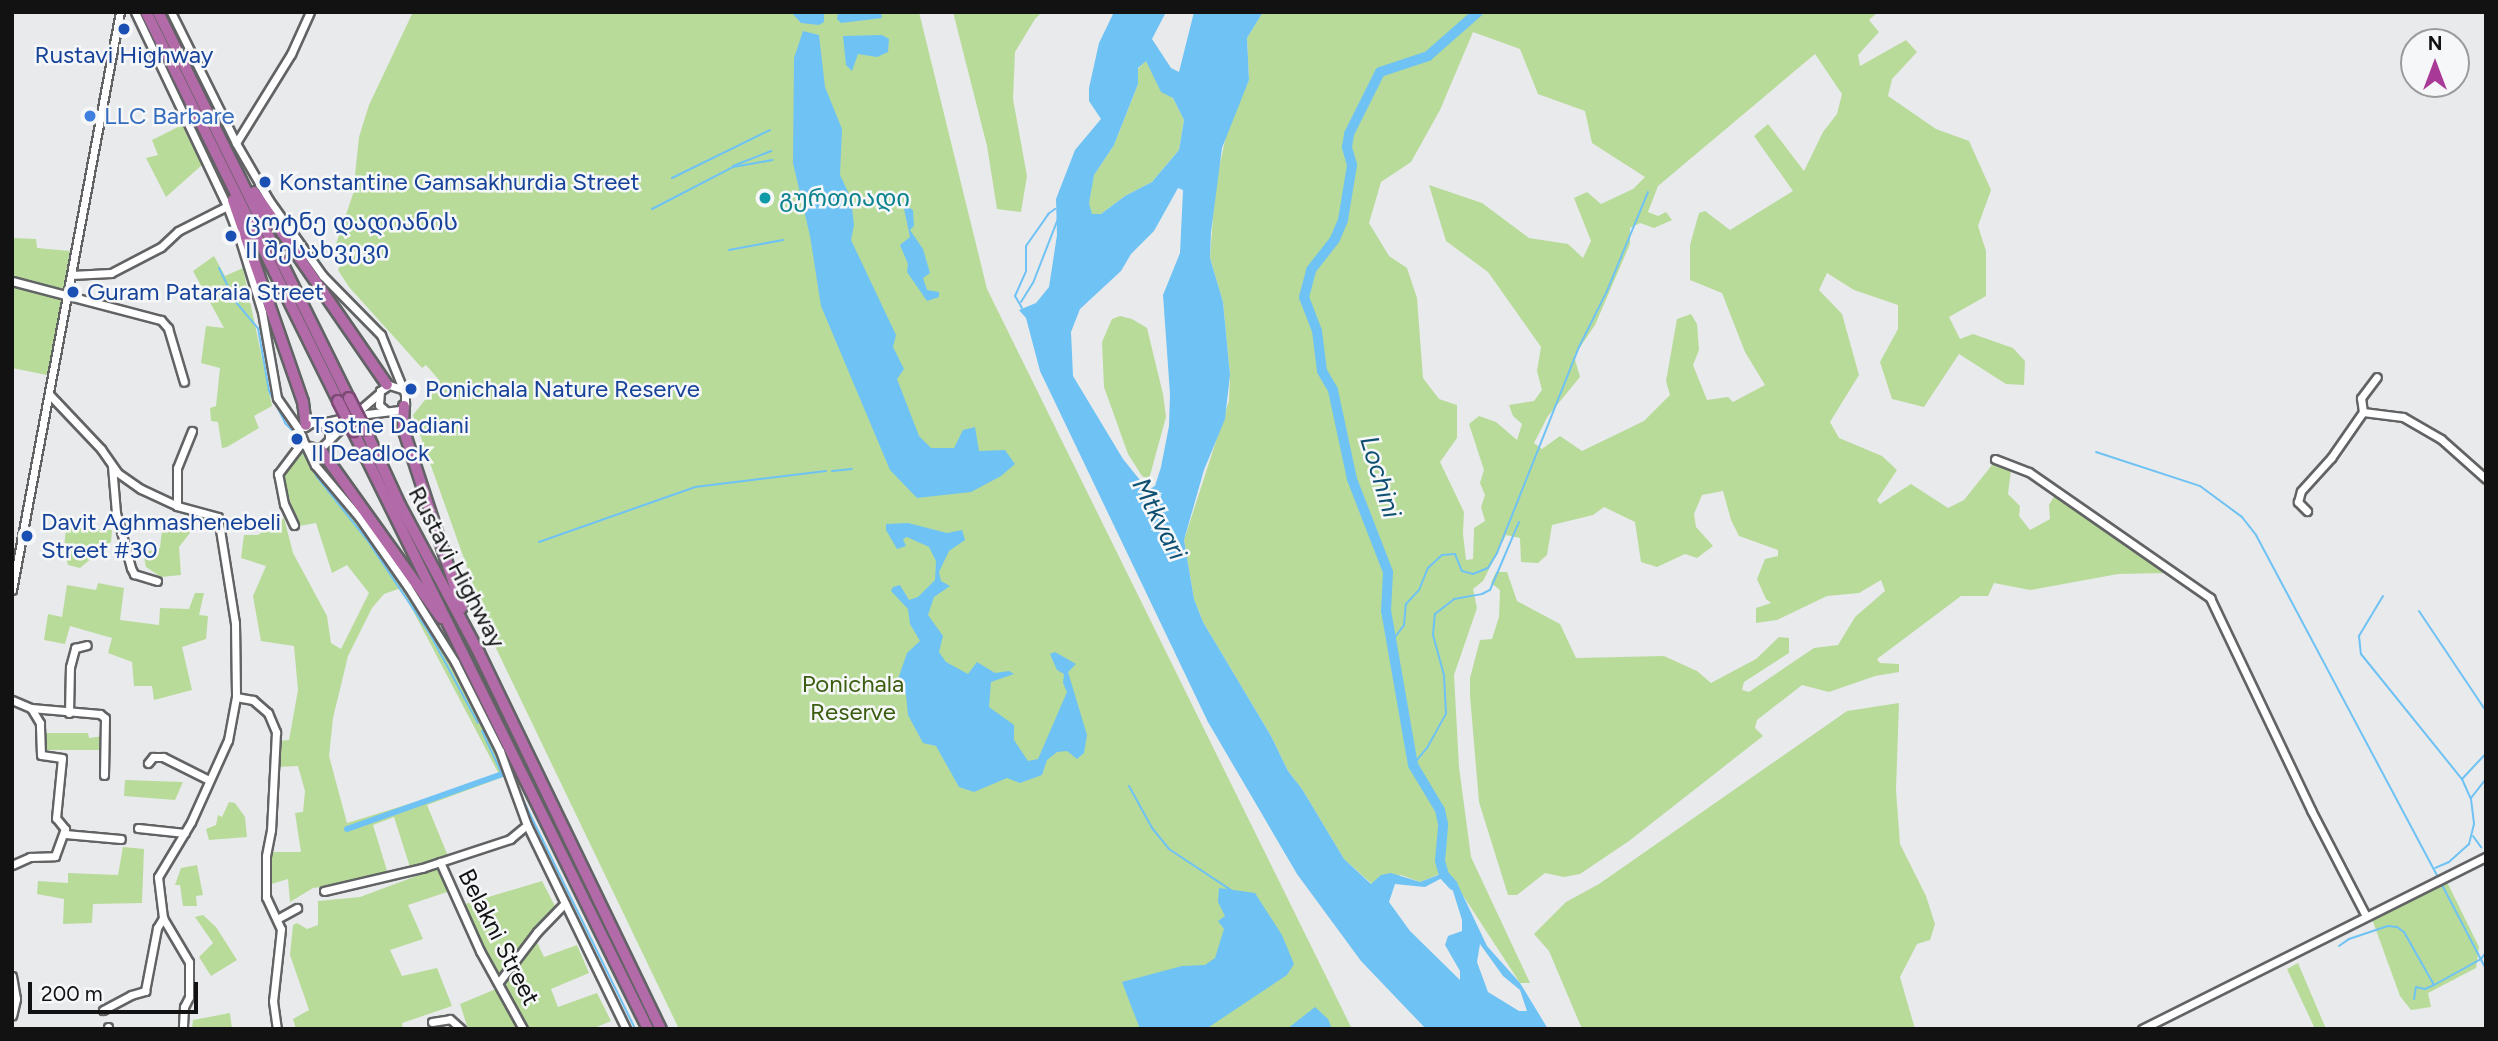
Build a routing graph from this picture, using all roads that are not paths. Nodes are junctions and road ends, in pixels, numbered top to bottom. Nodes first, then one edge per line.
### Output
1 (121, 12) edge
2 (135, 12) edge
3 (146, 12) edge
4 (158, 12) edge
5 (171, 12) edge
6 (310, 12) edge
7 (223, 142) junction
8 (236, 143) junction
9 (219, 158) junction
10 (227, 206) junction
11 (71, 275) junction
12 (12, 281) edge
13 (67, 297) junction
14 (393, 362) junction
15 (2377, 377) dead end
16 (184, 382) dead end
17 (388, 385) junction
18 (402, 389) junction
19 (49, 394) junction
20 (378, 394) junction
21 (343, 400) junction
22 (404, 406) junction
23 (386, 412) junction
24 (2363, 412) junction
25 (322, 423) junction
26 (192, 431) dead end
27 (304, 435) junction
28 (329, 440) junction
29 (318, 450) junction
30 (1995, 459) dead end
31 (314, 465) junction
32 (112, 466) junction
33 (2486, 479) edge
34 (177, 506) junction
35 (2307, 511) dead end
36 (294, 525) dead end
37 (157, 581) dead end
38 (12, 590) edge
39 (87, 645) dead end
40 (480, 653) junction
41 (469, 663) junction
42 (236, 696) junction
43 (12, 700) edge
44 (31, 708) junction
45 (69, 713) junction
46 (148, 763) dead end
47 (104, 775) dead end
48 (209, 780) junction
49 (138, 828) dead end
50 (523, 828) dead end
51 (185, 833) junction
52 (65, 834) junction
53 (121, 839) dead end
54 (2486, 857) edge
55 (440, 862) junction
56 (12, 865) edge
57 (324, 891) dead end
58 (565, 902) junction
59 (297, 908) dead end
60 (2367, 916) junction
61 (163, 918) junction
62 (277, 919) junction
63 (12, 976) edge
64 (499, 982) junction
65 (103, 1010) dead end
66 (12, 1016) edge
67 (432, 1022) dead end
68 (661, 1028) edge
69 (183, 1029) edge
70 (277, 1029) edge
71 (461, 1029) edge
72 (523, 1029) edge
73 (626, 1029) edge
74 (648, 1029) edge
75 (2142, 1029) edge

1 - 11 street
2 - 10 street
3 - 9 highway, Rustavi Highway
4 - 7 highway, Rustavi Highway
5 - 8 street
6 - 8 street
7 - 17 highway
7 - 21 highway, Rustavi Highway
8 - 14 street
9 - 21 highway, Rustavi Highway
9 - 27 highway
10 - 11 street
10 - 27 street
11 - 13 street
12 - 13 street
13 - 16 street
13 - 19 street
14 - 17 street
14 - 18 street
15 - 24 street
17 - 18 street
17 - 20 street
18 - 22 street
19 - 32 street
19 - 38 street
20 - 23 street
20 - 25 street
21 - 40 highway, Rustavi Highway, bridge
21 - 41 highway, Rustavi Highway, bridge
22 - 23 street
22 - 40 highway
23 - 28 street
24 - 33 street
24 - 35 street
25 - 27 street
25 - 28 street
26 - 34 street
27 - 29 street
27 - 31 street
27 - 36 street
28 - 29 street
29 - 31 street
29 - 41 highway
30 - 60 street
31 - 58 street
32 - 34 street
32 - 37 street
34 - 42 street
39 - 45 street
40 - 68 highway, Rustavi Highway
41 - 74 highway, Rustavi Highway
42 - 48 street
42 - 62 street
43 - 44 street
44 - 45 street
44 - 52 street
45 - 47 street
46 - 48 street
48 - 51 street
49 - 51 street
50 - 55 street
51 - 61 street
52 - 53 street
52 - 56 street
54 - 60 street
55 - 57 street
55 - 64 street, Belakni Street
58 - 64 street
58 - 73 street
59 - 62 street
60 - 75 street
61 - 65 street
61 - 69 street
62 - 70 street
63 - 66 street
64 - 72 street, Belakni Street
67 - 71 street

